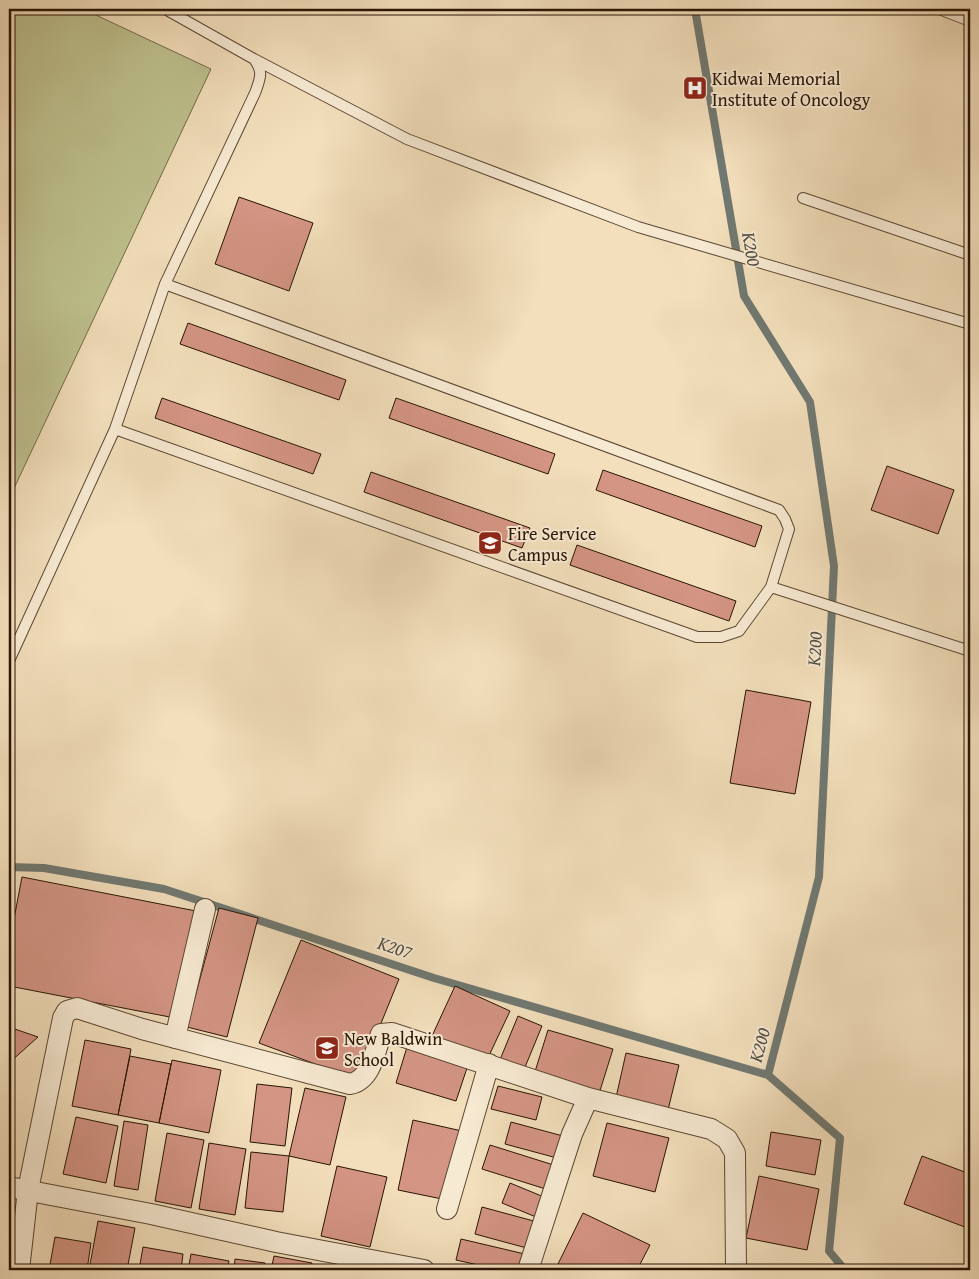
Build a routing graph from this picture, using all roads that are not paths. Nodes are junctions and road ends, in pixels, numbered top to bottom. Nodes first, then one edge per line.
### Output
1 (165, 9) edge
2 (939, 9) edge
3 (970, 21) edge
4 (254, 59) junction
5 (803, 198) dead end
6 (970, 255) edge
7 (166, 284) junction
8 (970, 324) edge
9 (115, 429) junction
10 (771, 587) junction
11 (970, 651) edge
12 (9, 661) edge
13 (204, 909) dead end
14 (175, 1038) junction
15 (489, 1064) junction
16 (588, 1098) junction
17 (18, 1189) edge
18 (447, 1209) dead end
19 (19, 1270) edge
20 (424, 1270) edge
21 (528, 1270) edge
22 (736, 1270) edge

1 - 4 lane
2 - 3 lane
4 - 7 lane
4 - 8 lane
5 - 6 lane
7 - 9 lane
7 - 10 lane
9 - 10 lane
9 - 12 lane
10 - 11 lane
13 - 14 street
14 - 15 street
14 - 17 street
15 - 16 street
15 - 18 street
16 - 21 street
16 - 22 street
17 - 19 street
17 - 20 street

